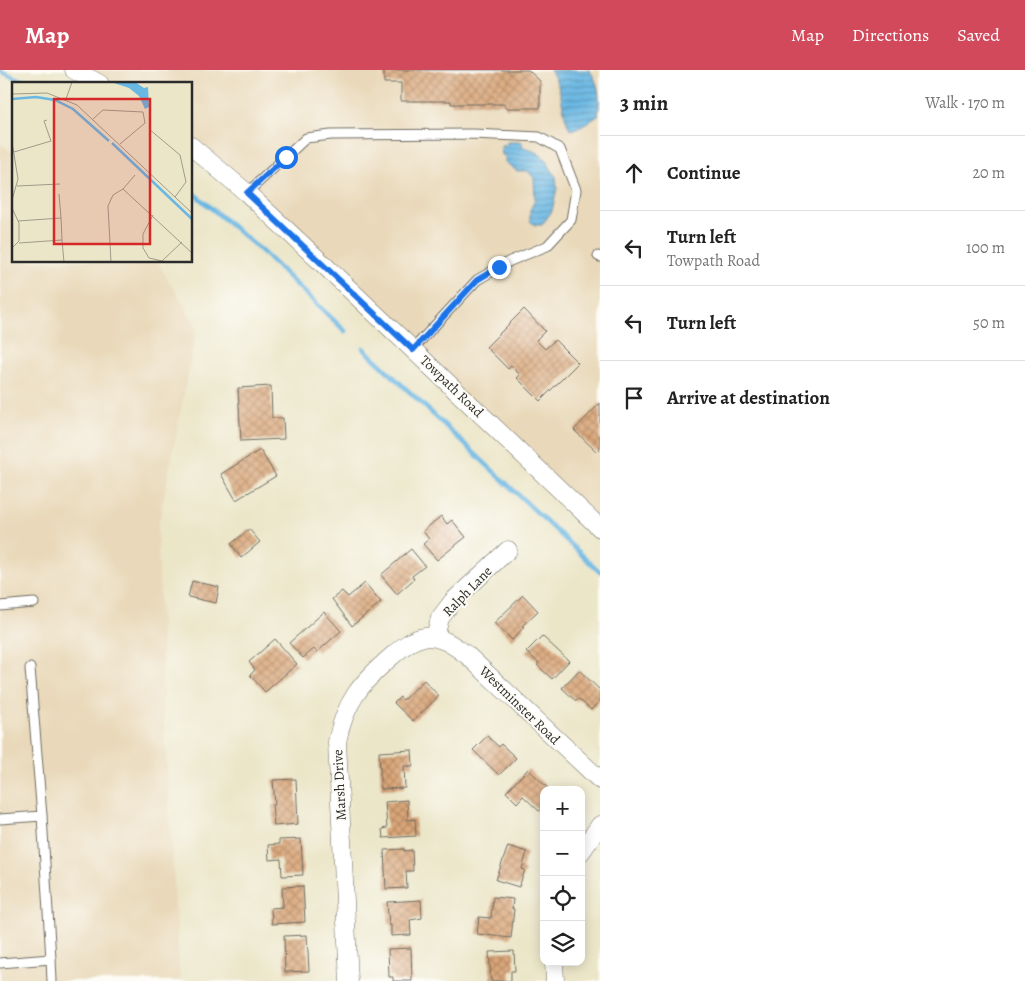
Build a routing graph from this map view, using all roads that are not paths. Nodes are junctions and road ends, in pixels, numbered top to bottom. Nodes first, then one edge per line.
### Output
1 (74, 70) edge
2 (96, 82) edge
3 (192, 147) edge
4 (247, 193) junction
5 (413, 350) junction
6 (600, 528) edge
7 (508, 550) dead end
8 (34, 603) dead end
9 (0, 606) edge
10 (435, 637) junction
11 (30, 668) dead end
12 (600, 780) edge
13 (42, 816) junction
14 (0, 819) edge
15 (600, 825) edge
16 (585, 846) edge
17 (50, 959) junction
18 (0, 963) edge
19 (554, 966) edge
20 (52, 981) edge
21 (349, 981) edge
22 (555, 981) edge

1 - 2 street
3 - 4 street, Towpath Road
4 - 5 street, Towpath Road
4 - 5 lane
5 - 6 street, Towpath Road
7 - 10 street, Ralph Lane
8 - 9 lane
10 - 12 street, Westminster Road
10 - 21 street, Marsh Drive
11 - 13 lane
13 - 14 lane
13 - 17 lane
15 - 16 street
17 - 18 lane
17 - 20 lane
19 - 22 street

